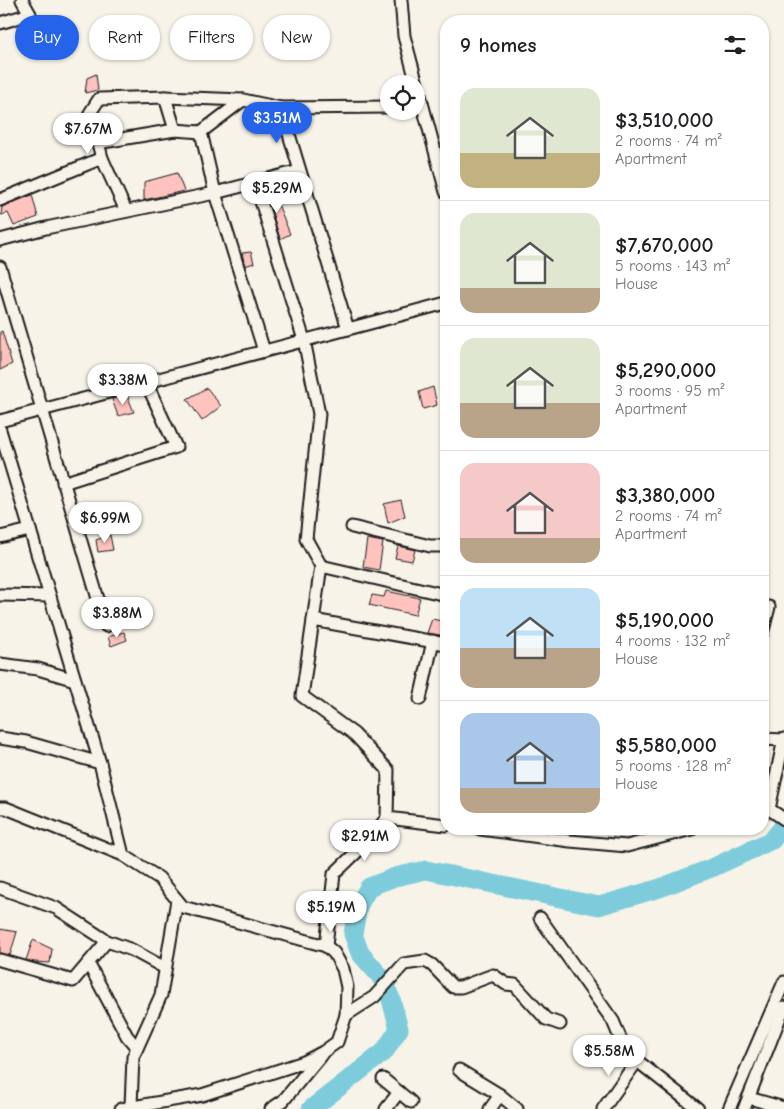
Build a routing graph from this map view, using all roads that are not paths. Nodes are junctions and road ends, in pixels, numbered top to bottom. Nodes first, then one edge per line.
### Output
1 (22, 0) edge
2 (401, 0) edge
3 (0, 23) edge
4 (413, 75) edge
5 (165, 97) junction
6 (243, 100) junction
7 (380, 107) edge
8 (281, 108) junction
9 (424, 120) edge
10 (175, 130) junction
11 (201, 132) junction
12 (98, 142) junction
13 (102, 158) junction
14 (299, 171) junction
15 (440, 172) edge
16 (255, 182) junction
17 (215, 193) junction
18 (0, 200) edge
19 (126, 211) junction
20 (0, 240) edge
21 (0, 267) edge
22 (440, 305) edge
23 (348, 329) junction
24 (304, 340) junction
25 (264, 351) junction
26 (146, 382) junction
27 (41, 410) junction
28 (0, 421) edge
29 (0, 430) edge
30 (5, 464) edge
31 (63, 484) junction
32 (352, 527) dead end
33 (30, 530) junction
34 (0, 537) edge
35 (440, 546) edge
36 (321, 566) junction
37 (440, 594) edge
38 (0, 595) edge
39 (50, 596) junction
40 (314, 620) junction
41 (106, 626) dead end
42 (433, 641) junction
43 (440, 643) edge
44 (0, 664) edge
45 (75, 680) junction
46 (420, 699) dead end
47 (0, 738) edge
48 (769, 739) edge
49 (784, 739) edge
50 (100, 763) junction
51 (769, 797) edge
52 (0, 808) edge
53 (769, 810) edge
54 (782, 817) edge
55 (387, 818) junction
56 (440, 823) edge
57 (525, 835) edge
58 (669, 835) edge
59 (123, 855) junction
60 (0, 888) edge
61 (177, 900) junction
62 (540, 918) dead end
63 (107, 941) junction
64 (326, 946) junction
65 (0, 960) edge
66 (88, 963) junction
67 (166, 968) junction
68 (784, 982) edge
69 (780, 1008) edge
70 (346, 1015) junction
71 (560, 1024) dead end
72 (137, 1048) junction
73 (324, 1052) junction
74 (637, 1061) junction
75 (459, 1070) dead end
76 (383, 1079) dead end
77 (399, 1092) junction
78 (500, 1095) junction
79 (411, 1102) dead end
80 (746, 1103) edge
81 (126, 1108) edge
82 (783, 1108) edge
83 (271, 1109) edge
84 (386, 1109) edge
85 (490, 1109) edge
86 (517, 1109) edge
87 (603, 1109) edge
88 (698, 1109) edge
89 (729, 1109) edge

1 - 3 street
2 - 4 street
5 - 6 street
5 - 10 street
5 - 12 street
6 - 8 street
6 - 11 street
7 - 8 street
8 - 14 street
9 - 15 street
10 - 11 street
10 - 12 street
11 - 17 street
12 - 13 street
13 - 18 street
13 - 19 street
14 - 16 street
14 - 23 street
16 - 17 street
16 - 24 street
17 - 19 street
17 - 25 street
19 - 20 street
21 - 27 street
22 - 23 street
23 - 24 street
24 - 25 street
24 - 36 street
25 - 26 street
26 - 27 street
26 - 31 street
27 - 28 street
27 - 31 street
29 - 30 street
30 - 33 street
31 - 41 street
32 - 35 street
33 - 34 street
33 - 39 street
36 - 37 street
36 - 40 street
38 - 39 street
39 - 45 street
40 - 42 street
40 - 55 street
42 - 43 street
42 - 46 street
44 - 45 street
45 - 50 street
47 - 50 street
48 - 49 street
49 - 51 street
50 - 59 street
52 - 59 street
53 - 54 street
55 - 56 street
55 - 64 street
57 - 58 street
59 - 61 street
60 - 63 street
61 - 64 street
61 - 67 street
62 - 74 street
63 - 66 street
63 - 67 street
64 - 70 street
65 - 66 street
66 - 72 street
67 - 72 street
68 - 69 street
69 - 80 street
69 - 89 street
70 - 71 street
70 - 73 street
72 - 81 street
73 - 81 street
73 - 83 street
74 - 87 street
74 - 88 street
75 - 78 street
76 - 77 street
77 - 79 street
77 - 84 street
78 - 85 street
78 - 86 street
80 - 82 street

